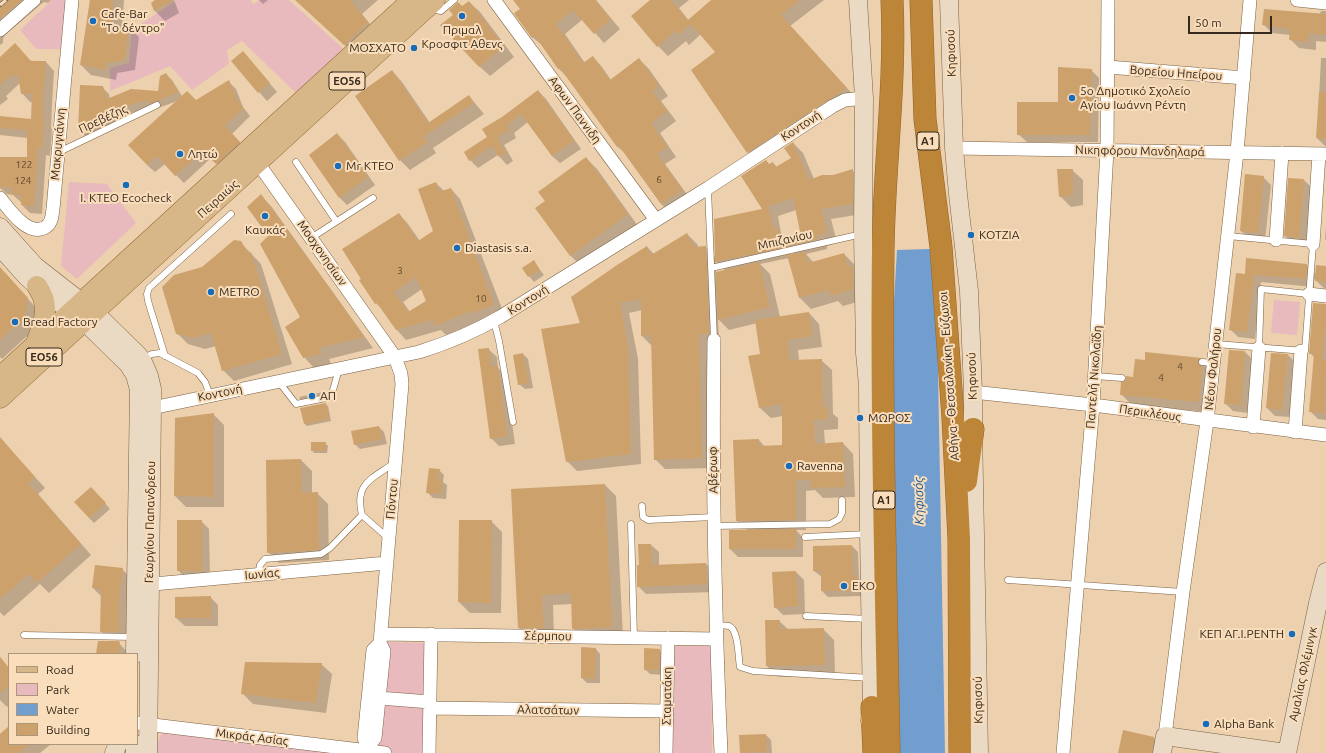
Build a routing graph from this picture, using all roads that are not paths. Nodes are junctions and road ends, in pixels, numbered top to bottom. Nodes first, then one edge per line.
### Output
1 (34, 0) edge
2 (72, 0) edge
3 (454, 0) edge
4 (494, 0) edge
5 (858, 0) edge
6 (868, 0) edge
7 (892, 0) edge
8 (921, 0) edge
9 (1108, 0) edge
10 (1250, 0) edge
11 (1297, 0) edge
12 (424, 3) edge
13 (1326, 3) edge
14 (949, 5) edge
15 (0, 30) edge
16 (1108, 67) junction
17 (1244, 78) junction
18 (864, 98) junction
19 (157, 105) dead end
20 (954, 148) junction
21 (1108, 150) junction
22 (58, 152) junction
23 (1237, 152) junction
24 (1282, 153) junction
25 (1322, 154) edge
26 (253, 156) junction
27 (296, 162) dead end
28 (708, 188) junction
29 (0, 198) edge
30 (373, 198) dead end
31 (231, 214) dead end
32 (656, 220) junction
33 (336, 221) junction
34 (0, 228) edge
35 (863, 234) junction
36 (1228, 236) junction
37 (311, 238) junction
38 (1276, 240) junction
39 (1313, 244) junction
40 (0, 247) edge
41 (883, 247) junction
42 (17, 257) junction
43 (711, 268) junction
44 (38, 286) junction
45 (1309, 294) junction
46 (1326, 296) edge
47 (83, 311) junction
48 (494, 321) junction
49 (714, 340) joint
50 (35, 344) junction
51 (1216, 344) junction
52 (1259, 348) junction
53 (1301, 351) junction
54 (165, 356) junction
55 (395, 357) junction
56 (141, 359) junction
57 (340, 368) junction
58 (1095, 376) junction
59 (0, 377) edge
60 (1122, 378) dead end
61 (278, 381) junction
62 (868, 386) junction
63 (973, 392) junction
64 (210, 395) junction
65 (0, 398) edge
66 (1093, 405) junction
67 (152, 408) junction
68 (1207, 421) junction
69 (513, 422) dead end
70 (1253, 427) junction
71 (973, 429) junction
72 (1295, 432) junction
73 (1326, 435) edge
74 (396, 462) junction
75 (842, 500) dead end
76 (642, 506) dead end
77 (362, 515) junction
78 (714, 522) junction
79 (631, 524) dead end
80 (869, 534) junction
81 (805, 537) dead end
82 (389, 539) junction
83 (959, 539) junction
84 (387, 563) junction
85 (1326, 572) edge
86 (258, 574) junction
87 (1008, 580) dead end
88 (143, 585) junction
89 (1077, 585) junction
90 (1183, 592) junction
91 (1322, 604) edge
92 (806, 616) dead end
93 (870, 620) junction
94 (716, 626) junction
95 (431, 634) junction
96 (24, 635) dead end
97 (380, 638) junction
98 (634, 638) junction
99 (668, 638) junction
100 (716, 639) junction
101 (136, 645) edge
102 (872, 678) junction
103 (379, 698) junction
104 (430, 705) junction
105 (872, 707) joint
106 (666, 711) junction
107 (142, 723) edge
108 (1164, 745) edge
109 (367, 750) edge
110 (867, 752) edge
111 (148, 753) edge
112 (385, 753) edge
113 (429, 753) edge
114 (666, 753) edge
115 (721, 753) edge
116 (889, 753) edge
117 (960, 753) edge
118 (979, 753) edge
119 (1063, 753) edge
120 (1287, 753) edge

1 - 15 street
2 - 22 street, Μακρυγιάννη
3 - 12 lane
4 - 32 street, Αφων Παννιδη
5 - 18 main road
6 - 18 main road
7 - 41 highway, Α1
8 - 83 highway, Αθήνα - Θεσσαλονίκη - Εύζωνοι / Α1
9 - 16 street, Παντελή Νικολαΐδη
10 - 17 street, Νέου Φαλήρου
11 - 13 street
12 - 26 main road, Πειραιώς / ΕΟ56
14 - 20 main road, Κηφισού
16 - 17 street, Βορείου Ηπείρου
16 - 21 street, Παντελή Νικολαΐδη
17 - 23 street, Νέου Φαλήρου
18 - 28 street, Κοντονή
18 - 35 main road
19 - 22 lane, Πρεβέζης
20 - 21 street, Νικηφόρου Μανδηλαρά
20 - 63 main road, Κηφισού
21 - 23 street, Νικηφόρου Μανδηλαρά
21 - 58 street, Παντελή Νικολαΐδη
22 - 29 street, Μακρυγιάννη
23 - 24 street, Νικηφόρου Μανδηλαρά
23 - 36 street, Νέου Φαλήρου
24 - 25 street, Νικηφόρου Μανδηλαρά
24 - 38 street
25 - 39 street
26 - 37 street, Μοσχονησίων
26 - 47 main road, Πειραιώς / ΕΟ56
27 - 33 lane
28 - 32 street, Κοντονή
28 - 43 lane, Αβέρωφ
30 - 33 lane
31 - 54 lane
32 - 48 street, Κοντονή
33 - 37 lane
34 - 42 main road
35 - 43 lane, Μπιζανίου
35 - 62 main road
36 - 38 lane
36 - 51 street, Νέου Φαλήρου
37 - 55 street, Μοσχονησίων
38 - 39 lane
39 - 45 lane
40 - 42 main road
41 - 62 highway
41 - 116 highway, Α1
42 - 44 main road
42 - 47 main road
43 - 49 lane, Αβέρωφ
44 - 47 main road
44 - 50 main road
45 - 46 street
45 - 52 lane
45 - 53 lane
47 - 50 main road, Πειραιώς / ΕΟ56
47 - 56 main road, Γεωργίου Παπανδρεου
47 - 65 main road, Πειραιώς / ΕΟ56
47 - 88 main road, Γεωργίου Παπανδρεου
48 - 55 street, Κοντονή
48 - 69 lane
49 - 78 street, Αβέρωφ
50 - 59 main road, Πειραιώς / ΕΟ56
51 - 52 lane
51 - 68 street, Νέου Φαλήρου
52 - 53 lane
52 - 70 street
53 - 72 street
54 - 56 lane
54 - 64 lane
55 - 57 street, Κοντονή
55 - 74 street, Πόντου
56 - 67 main road, Γεωργίου Παπανδρεου
57 - 61 street, Κοντονή
57 - 61 lane
58 - 60 lane
58 - 66 street, Παντελή Νικολαΐδη
61 - 64 street, Κοντονή
62 - 80 main road
63 - 66 street, Περικλέους
63 - 71 main road, Κηφισού
64 - 67 street, Κοντονή
66 - 68 street, Περικλέους
66 - 89 street, Παντελή Νικολαΐδη
67 - 88 main road, Γεωργίου Παπανδρεου
68 - 70 street, Περικλέους
68 - 90 street, Νέου Φαλήρου
70 - 72 street, Περικλέους
71 - 83 highway
71 - 118 main road, Κηφισού
72 - 73 street, Περικλέους
74 - 77 lane
74 - 82 street, Πόντου
75 - 78 lane
76 - 78 lane
77 - 82 lane
77 - 86 lane
78 - 94 street, Αβέρωφ
79 - 98 lane
80 - 81 lane
80 - 93 main road
82 - 84 street, Πόντου
83 - 117 highway, Αθήνα - Θεσσαλονίκη - Εύζωνοι / Α1
84 - 86 street, Ιωνίας
84 - 97 street, Πόντου
85 - 91 main road, Αμαλίας Φλέμινγκ
86 - 88 street, Ιωνίας
87 - 89 lane
88 - 101 main road, Γεωργίου Παπανδρεου
88 - 107 main road, Γεωργίου Παπανδρεου
89 - 90 lane
89 - 119 street, Παντελή Νικολαΐδη
90 - 108 street, Νέου Φαλήρου
91 - 120 main road, Αμαλίας Φλέμινγκ
92 - 93 lane
93 - 102 main road
94 - 100 street, Αβέρωφ
94 - 102 lane
95 - 97 street, Σέρμπου
95 - 98 street, Σέρμπου
95 - 104 street
96 - 101 lane
97 - 103 street, Πόντου
97 - 109 street, Πόντου
98 - 99 street, Σέρμπου
99 - 100 street, Σέρμπου
99 - 106 street, Σταματάκη
100 - 115 street, Αβέρωφ
102 - 105 main road
103 - 104 street, Αλατσάτων
103 - 109 street, Πόντου
104 - 106 street, Αλατσάτων
104 - 113 street
105 - 110 highway
106 - 114 street, Σταματάκη
107 - 109 street, Μικράς Ασίας
107 - 111 main road, Γεωργίου Παπανδρεου
108 - 120 main road
109 - 112 street, Μικράς Ασίας

